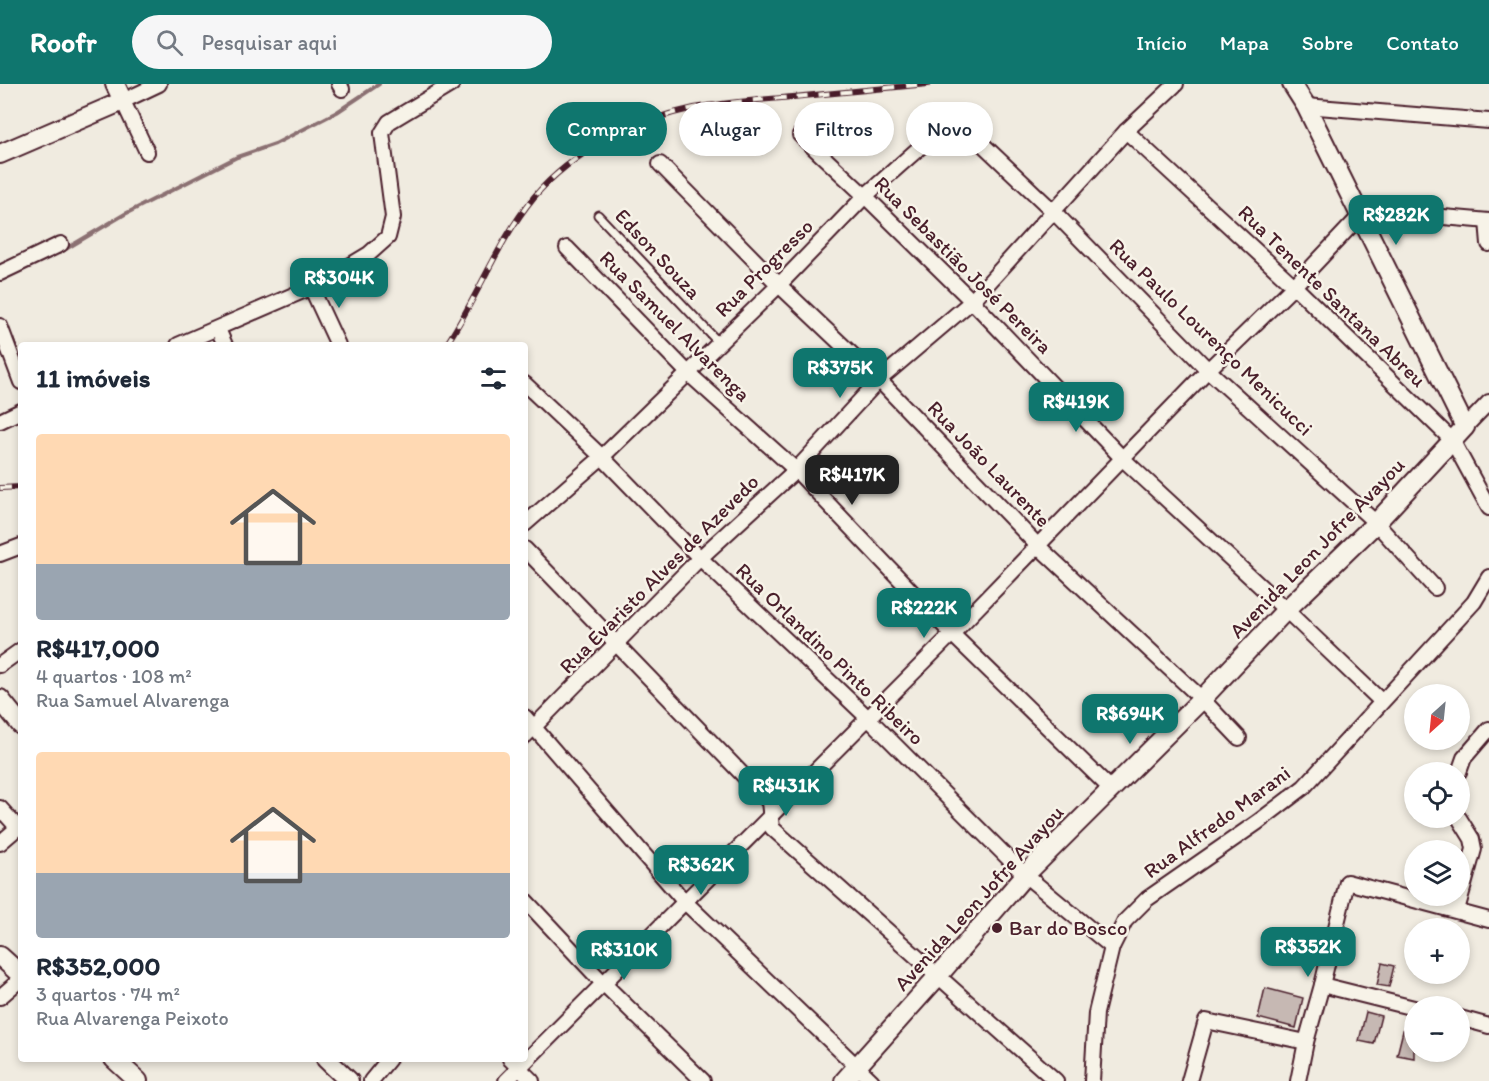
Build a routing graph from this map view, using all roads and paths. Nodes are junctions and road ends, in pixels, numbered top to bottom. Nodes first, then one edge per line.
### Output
1 (159, 84) edge
2 (452, 84) edge
3 (1176, 84) edge
4 (1292, 84) edge
5 (119, 92) edge
6 (1306, 106) junction
7 (1489, 121) edge
8 (1126, 131) junction
9 (147, 152) dead end
10 (0, 154) edge
11 (993, 154) edge
12 (822, 156) edge
13 (910, 156) edge
14 (660, 164) dead end
15 (865, 196) junction
16 (1054, 212) junction
17 (598, 214) dead end
18 (1361, 215) junction
19 (1488, 221) edge
20 (62, 244) dead end
21 (1489, 244) edge
22 (567, 248) dead end
23 (0, 273) edge
24 (778, 285) junction
25 (1294, 286) junction
26 (311, 287) junction
27 (972, 301) junction
28 (0, 326) edge
29 (218, 329) junction
30 (186, 342) edge
31 (224, 342) edge
32 (337, 342) edge
33 (719, 343) junction
34 (1208, 370) junction
35 (688, 373) junction
36 (18, 374) edge
37 (879, 380) junction
38 (528, 387) edge
39 (1489, 402) edge
40 (18, 412) edge
41 (0, 421) edge
42 (1459, 434) junction
43 (602, 456) junction
44 (1123, 459) junction
45 (796, 470) junction
46 (1489, 508) edge
47 (528, 521) edge
48 (1376, 523) junction
49 (1038, 546) junction
50 (18, 547) edge
51 (528, 552) edge
52 (0, 554) edge
53 (700, 558) junction
54 (1489, 577) edge
55 (1435, 588) dead end
56 (1286, 609) junction
57 (952, 634) junction
58 (616, 644) junction
59 (18, 652) edge
60 (0, 665) edge
61 (0, 699) edge
62 (1202, 699) junction
63 (1381, 701) junction
64 (867, 717) junction
65 (18, 721) edge
66 (528, 727) edge
67 (1489, 729) edge
68 (1239, 738) dead end
69 (1463, 762) edge
70 (1111, 789) junction
71 (0, 808) edge
72 (770, 816) junction
73 (18, 824) edge
74 (18, 828) edge
75 (1465, 828) edge
76 (0, 843) edge
77 (1025, 875) junction
78 (684, 901) junction
79 (528, 903) edge
80 (1457, 910) junction
81 (1489, 920) edge
82 (1112, 947) junction
83 (0, 956) edge
84 (18, 974) edge
85 (938, 976) junction
86 (18, 980) edge
87 (603, 983) junction
88 (1322, 985) junction
89 (0, 998) edge
90 (1404, 1006) edge
91 (1470, 1021) edge
92 (1489, 1026) edge
93 (1306, 1042) junction
94 (528, 1052) edge
95 (117, 1062) edge
96 (329, 1062) edge
97 (387, 1062) edge
98 (515, 1064) edge
99 (856, 1067) junction
100 (1092, 1076) edge
101 (138, 1081) edge
102 (349, 1081) edge
103 (371, 1081) edge
104 (506, 1081) edge
105 (532, 1081) edge
106 (703, 1081) edge
107 (844, 1081) edge
108 (872, 1081) edge
109 (1056, 1081) edge
110 (1080, 1081) edge
111 (1189, 1081) edge
112 (1298, 1081) edge

1 - 5 street
2 - 26 street
3 - 8 street, Rua Evaristo Alves de Azevedo
4 - 6 street
5 - 9 street
5 - 10 street
6 - 7 street
6 - 18 street
8 - 16 street, Rua Evaristo Alves de Azevedo
8 - 25 street, Rua Tenente Santana Abreu
11 - 16 street, Rua Paulo Lourenço Menicucci
12 - 15 street, Rua Sebastião José Pereira
13 - 15 street, Rua Progresso
14 - 24 street, Rua João Laurente
15 - 24 street, Rua Progresso
15 - 27 street, Rua Sebastião José Pereira
16 - 27 street, Rua Evaristo Alves de Azevedo
16 - 34 street, Rua Paulo Lourenço Menicucci
17 - 33 lane, Edson Souza
18 - 19 street
18 - 25 street
18 - 42 street
19 - 21 street
20 - 23 street
22 - 35 street, Rua Samuel Alvarenga
24 - 33 street, Rua Progresso
24 - 37 street, Rua João Laurente
25 - 34 street
25 - 42 street, Rua Tenente Santana Abreu
26 - 29 street
26 - 32 street
27 - 37 street, Rua Evaristo Alves de Azevedo
27 - 44 street, Rua Sebastião José Pereira
28 - 36 street
29 - 30 street
29 - 31 street
33 - 35 street, Rua Progresso
34 - 44 street
34 - 48 street, Rua Paulo Lourenço Menicucci
35 - 43 street, Rua Progresso
35 - 45 street, Rua Samuel Alvarenga
37 - 45 street, Rua Evaristo Alves de Azevedo
37 - 49 street, Rua João Laurente
38 - 43 street, Rua Orlandino Pinto Ribeiro
39 - 42 street
40 - 41 street
42 - 46 street, Rua Tenente Santana Abreu
42 - 48 street, Avenida Leon Jofre Avayou
43 - 47 street, Rua Progresso
43 - 53 street, Rua Orlandino Pinto Ribeiro
44 - 49 street
44 - 56 street, Rua Sebastião José Pereira
45 - 53 street, Rua Evaristo Alves de Azevedo
45 - 57 street, Rua Samuel Alvarenga
48 - 55 street, Rua Paulo Lourenço Menicucci
48 - 56 street, Avenida Leon Jofre Avayou
49 - 57 street
49 - 62 street, Rua João Laurente
50 - 52 street
51 - 58 street
53 - 58 street, Rua Evaristo Alves de Azevedo
53 - 64 street, Rua Orlandino Pinto Ribeiro
54 - 63 street, Rua Alfredo Marani
56 - 62 street, Avenida Leon Jofre Avayou
56 - 63 street, Rua Sebastião José Pereira
57 - 64 street
57 - 70 street, Rua Samuel Alvarenga
58 - 66 street, Rua Evaristo Alves de Azevedo
58 - 72 street
59 - 60 street
61 - 65 street
62 - 68 street, Rua João Laurente
62 - 70 street, Avenida Leon Jofre Avayou
63 - 82 street, Rua Alfredo Marani
64 - 72 street
64 - 77 street, Rua Orlandino Pinto Ribeiro
66 - 78 street
67 - 69 street
70 - 77 street, Avenida Leon Jofre Avayou
71 - 73 street
72 - 78 street
72 - 85 street
74 - 76 street
75 - 80 street
77 - 82 street, Rua Orlandino Pinto Ribeiro
77 - 85 street, Avenida Leon Jofre Avayou
78 - 87 street
78 - 99 street
79 - 87 street
80 - 81 street
80 - 88 street
82 - 100 street, Rua Alfredo Marani
83 - 84 street
85 - 99 street, Avenida Leon Jofre Avayou
85 - 109 street
86 - 89 street
87 - 94 street
87 - 106 street
88 - 90 street
88 - 93 street
91 - 92 street
93 - 111 street
93 - 112 street
95 - 101 street
96 - 102 street
97 - 103 street
98 - 104 street
98 - 105 street
99 - 107 street, Avenida Leon Jofre Avayou
99 - 108 street
100 - 110 street

